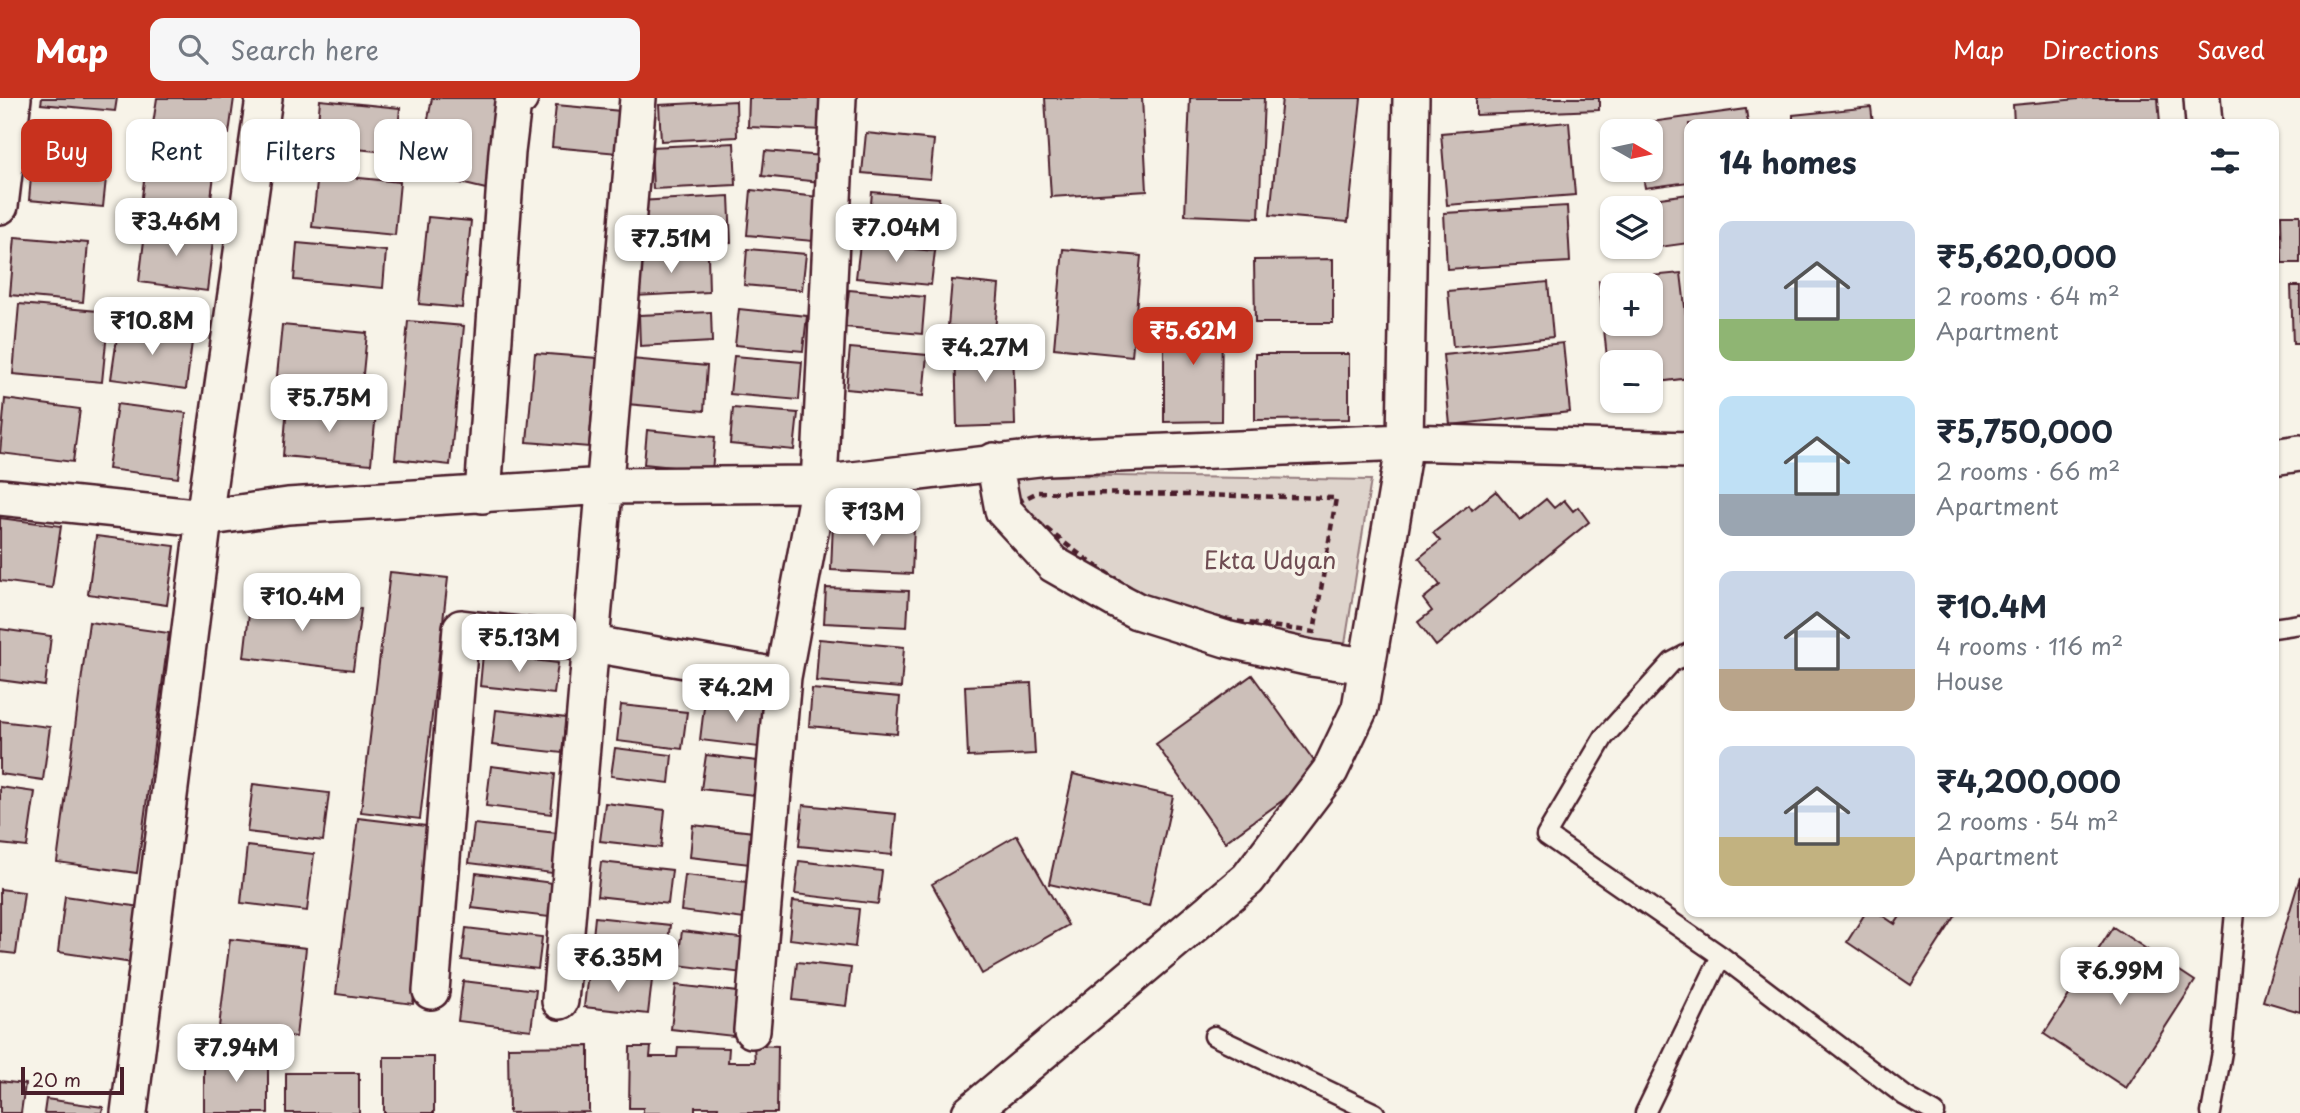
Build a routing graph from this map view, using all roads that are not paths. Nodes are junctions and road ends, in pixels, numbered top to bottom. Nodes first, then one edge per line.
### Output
1 (13, 98) edge
2 (264, 98) edge
3 (520, 98) edge
4 (638, 98) edge
5 (838, 98) edge
6 (1411, 98) edge
7 (2202, 98) edge
8 (2204, 119) edge
9 (0, 206) edge
10 (1405, 442) junction
11 (1684, 450) edge
12 (2300, 453) edge
13 (2279, 456) edge
14 (994, 461) junction
15 (819, 484) junction
16 (606, 486) junction
17 (483, 495) junction
18 (0, 497) edge
19 (204, 517) junction
20 (2300, 624) edge
21 (2279, 627) edge
22 (593, 644) junction
23 (1684, 656) edge
24 (1367, 666) junction
25 (783, 677) junction
26 (2235, 917) edge
27 (1721, 956) junction
28 (431, 991) dead end
29 (560, 1001) dead end
30 (752, 1030) dead end
31 (1214, 1036) dead end
32 (129, 1113) edge
33 (970, 1113) edge
34 (1375, 1113) edge
35 (1645, 1113) edge
36 (1935, 1113) edge
37 (2211, 1113) edge

1 - 9 street
2 - 19 street
3 - 17 street
4 - 16 street
5 - 15 street
6 - 10 street
7 - 8 street
10 - 11 street
10 - 14 street
10 - 24 street
12 - 13 street
14 - 15 street
14 - 24 street
15 - 16 street
15 - 25 street
16 - 17 street
16 - 22 street
17 - 19 street
18 - 19 street
19 - 32 street
20 - 21 lane
22 - 25 street
22 - 28 street
22 - 29 street
23 - 27 lane
24 - 33 street
25 - 30 street
26 - 37 lane
27 - 35 lane
27 - 36 lane
31 - 34 lane

